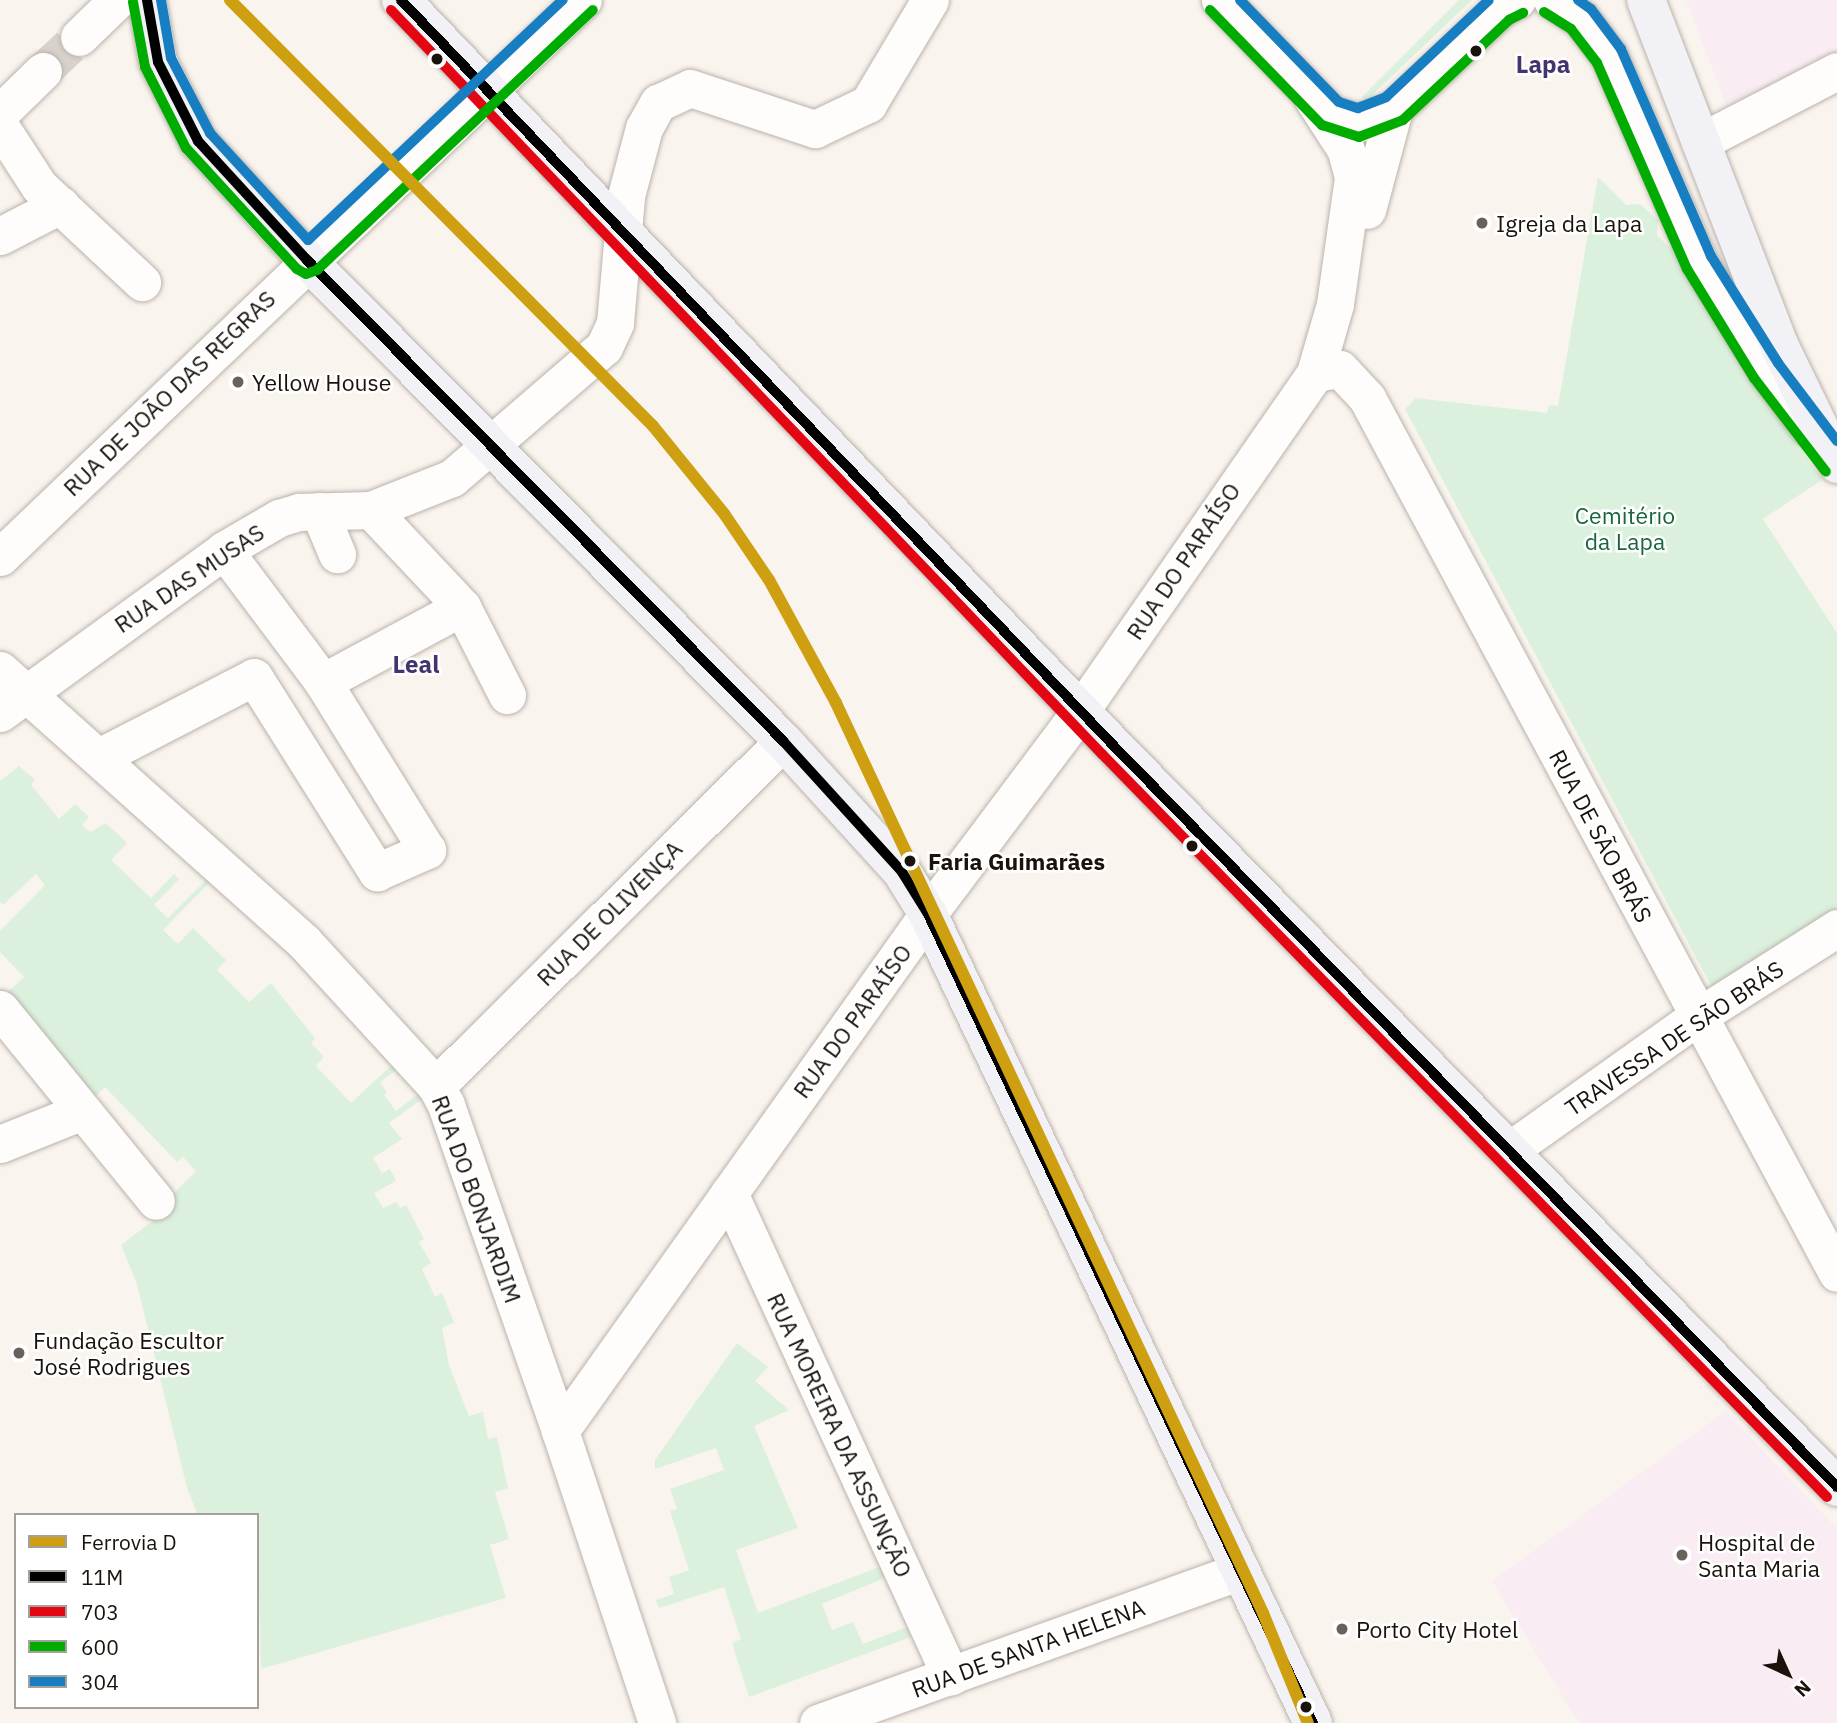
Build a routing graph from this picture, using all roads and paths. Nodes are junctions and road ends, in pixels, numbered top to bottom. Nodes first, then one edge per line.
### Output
1 (117, 0) edge
2 (147, 0) edge
3 (401, 0) edge
4 (583, 0) edge
5 (930, 0) edge
6 (1220, 0) edge
7 (1517, 0) edge
8 (1552, 0) edge
9 (1646, 0) edge
10 (79, 37) tunnel mouth
11 (43, 71) tunnel mouth
12 (1837, 71) edge
13 (1672, 74) junction
14 (490, 90) junction
15 (1626, 92) junction
16 (1311, 96) junction
17 (1394, 109) junction
18 (0, 113) edge
19 (0, 126) edge
20 (1700, 142) junction
21 (60, 205) junction
22 (623, 228) junction
23 (0, 236) edge
24 (307, 260) junction
25 (1757, 278) junction
26 (142, 282) dead end
27 (1720, 300) junction
28 (1315, 373) junction
29 (1367, 398) junction
30 (495, 445) junction
31 (1837, 464) edge
32 (371, 510) junction
33 (319, 511) junction
34 (224, 550) junction
35 (337, 554) dead end
36 (0, 556) edge
37 (461, 607) junction
38 (324, 682) junction
39 (9, 693) edge
40 (507, 695) dead end
41 (1081, 710) junction
42 (783, 741) junction
43 (101, 756) junction
44 (928, 914) junction
45 (1837, 928) edge
46 (0, 1009) edge
47 (1697, 1017) junction
48 (436, 1086) junction
49 (80, 1112) junction
50 (0, 1144) edge
51 (1511, 1149) junction
52 (729, 1193) junction
53 (156, 1200) dead end
54 (1837, 1273) edge
55 (560, 1431) junction
56 (1837, 1487) edge
57 (1237, 1572) junction
58 (951, 1677) junction
59 (657, 1723) edge
60 (818, 1723) edge
61 (1312, 1723) edge

1 - 10 street
2 - 24 main road
3 - 14 main road
4 - 14 street, RUA DE JOÃO DAS REGRAS
5 - 22 street, RUA DAS MUSAS
6 - 16 street
7 - 17 street
8 - 15 street
9 - 13 main road
11 - 18 street
12 - 20 street
13 - 15 street
13 - 20 main road
14 - 22 main road
14 - 24 street, RUA DE JOÃO DAS REGRAS
15 - 27 street
16 - 17 street
16 - 28 street, RUA DO PARAÍSO
17 - 29 street
19 - 21 street
20 - 25 main road
21 - 23 street
21 - 26 street
22 - 30 street, RUA DAS MUSAS
22 - 41 main road
24 - 30 main road
24 - 36 street, RUA DE JOÃO DAS REGRAS
25 - 27 street
25 - 31 main road
27 - 31 street
28 - 29 street
28 - 41 street, RUA DO PARAÍSO
29 - 47 street, RUA DE SÃO BRÁS
30 - 32 street, RUA DAS MUSAS
30 - 42 main road
32 - 33 street, RUA DAS MUSAS
32 - 37 street
33 - 34 street, RUA DAS MUSAS
33 - 35 street
34 - 38 street
34 - 39 street, RUA DAS MUSAS
37 - 38 street
37 - 40 street
38 - 43 street
39 - 43 street, RUA DO BONJARDIM
41 - 44 street, RUA DO PARAÍSO
41 - 51 main road
42 - 44 main road
42 - 48 street, RUA DE OLIVENÇA
43 - 48 street, RUA DO BONJARDIM
44 - 52 street, RUA DO PARAÍSO
44 - 57 main road
45 - 47 street, TRAVESSA DE SÃO BRÁS
46 - 49 street
47 - 51 street, TRAVESSA DE SÃO BRÁS
47 - 54 street, RUA DE SÃO BRÁS
48 - 55 street, RUA DO BONJARDIM
49 - 50 street
49 - 53 street
51 - 56 main road
52 - 55 street, RUA DO PARAÍSO
52 - 58 street, RUA MOREIRA DA ASSUNÇÃO
55 - 59 street, RUA DO BONJARDIM
57 - 58 street, RUA DE SANTA HELENA
57 - 61 main road
58 - 60 street, RUA DE SANTA HELENA

